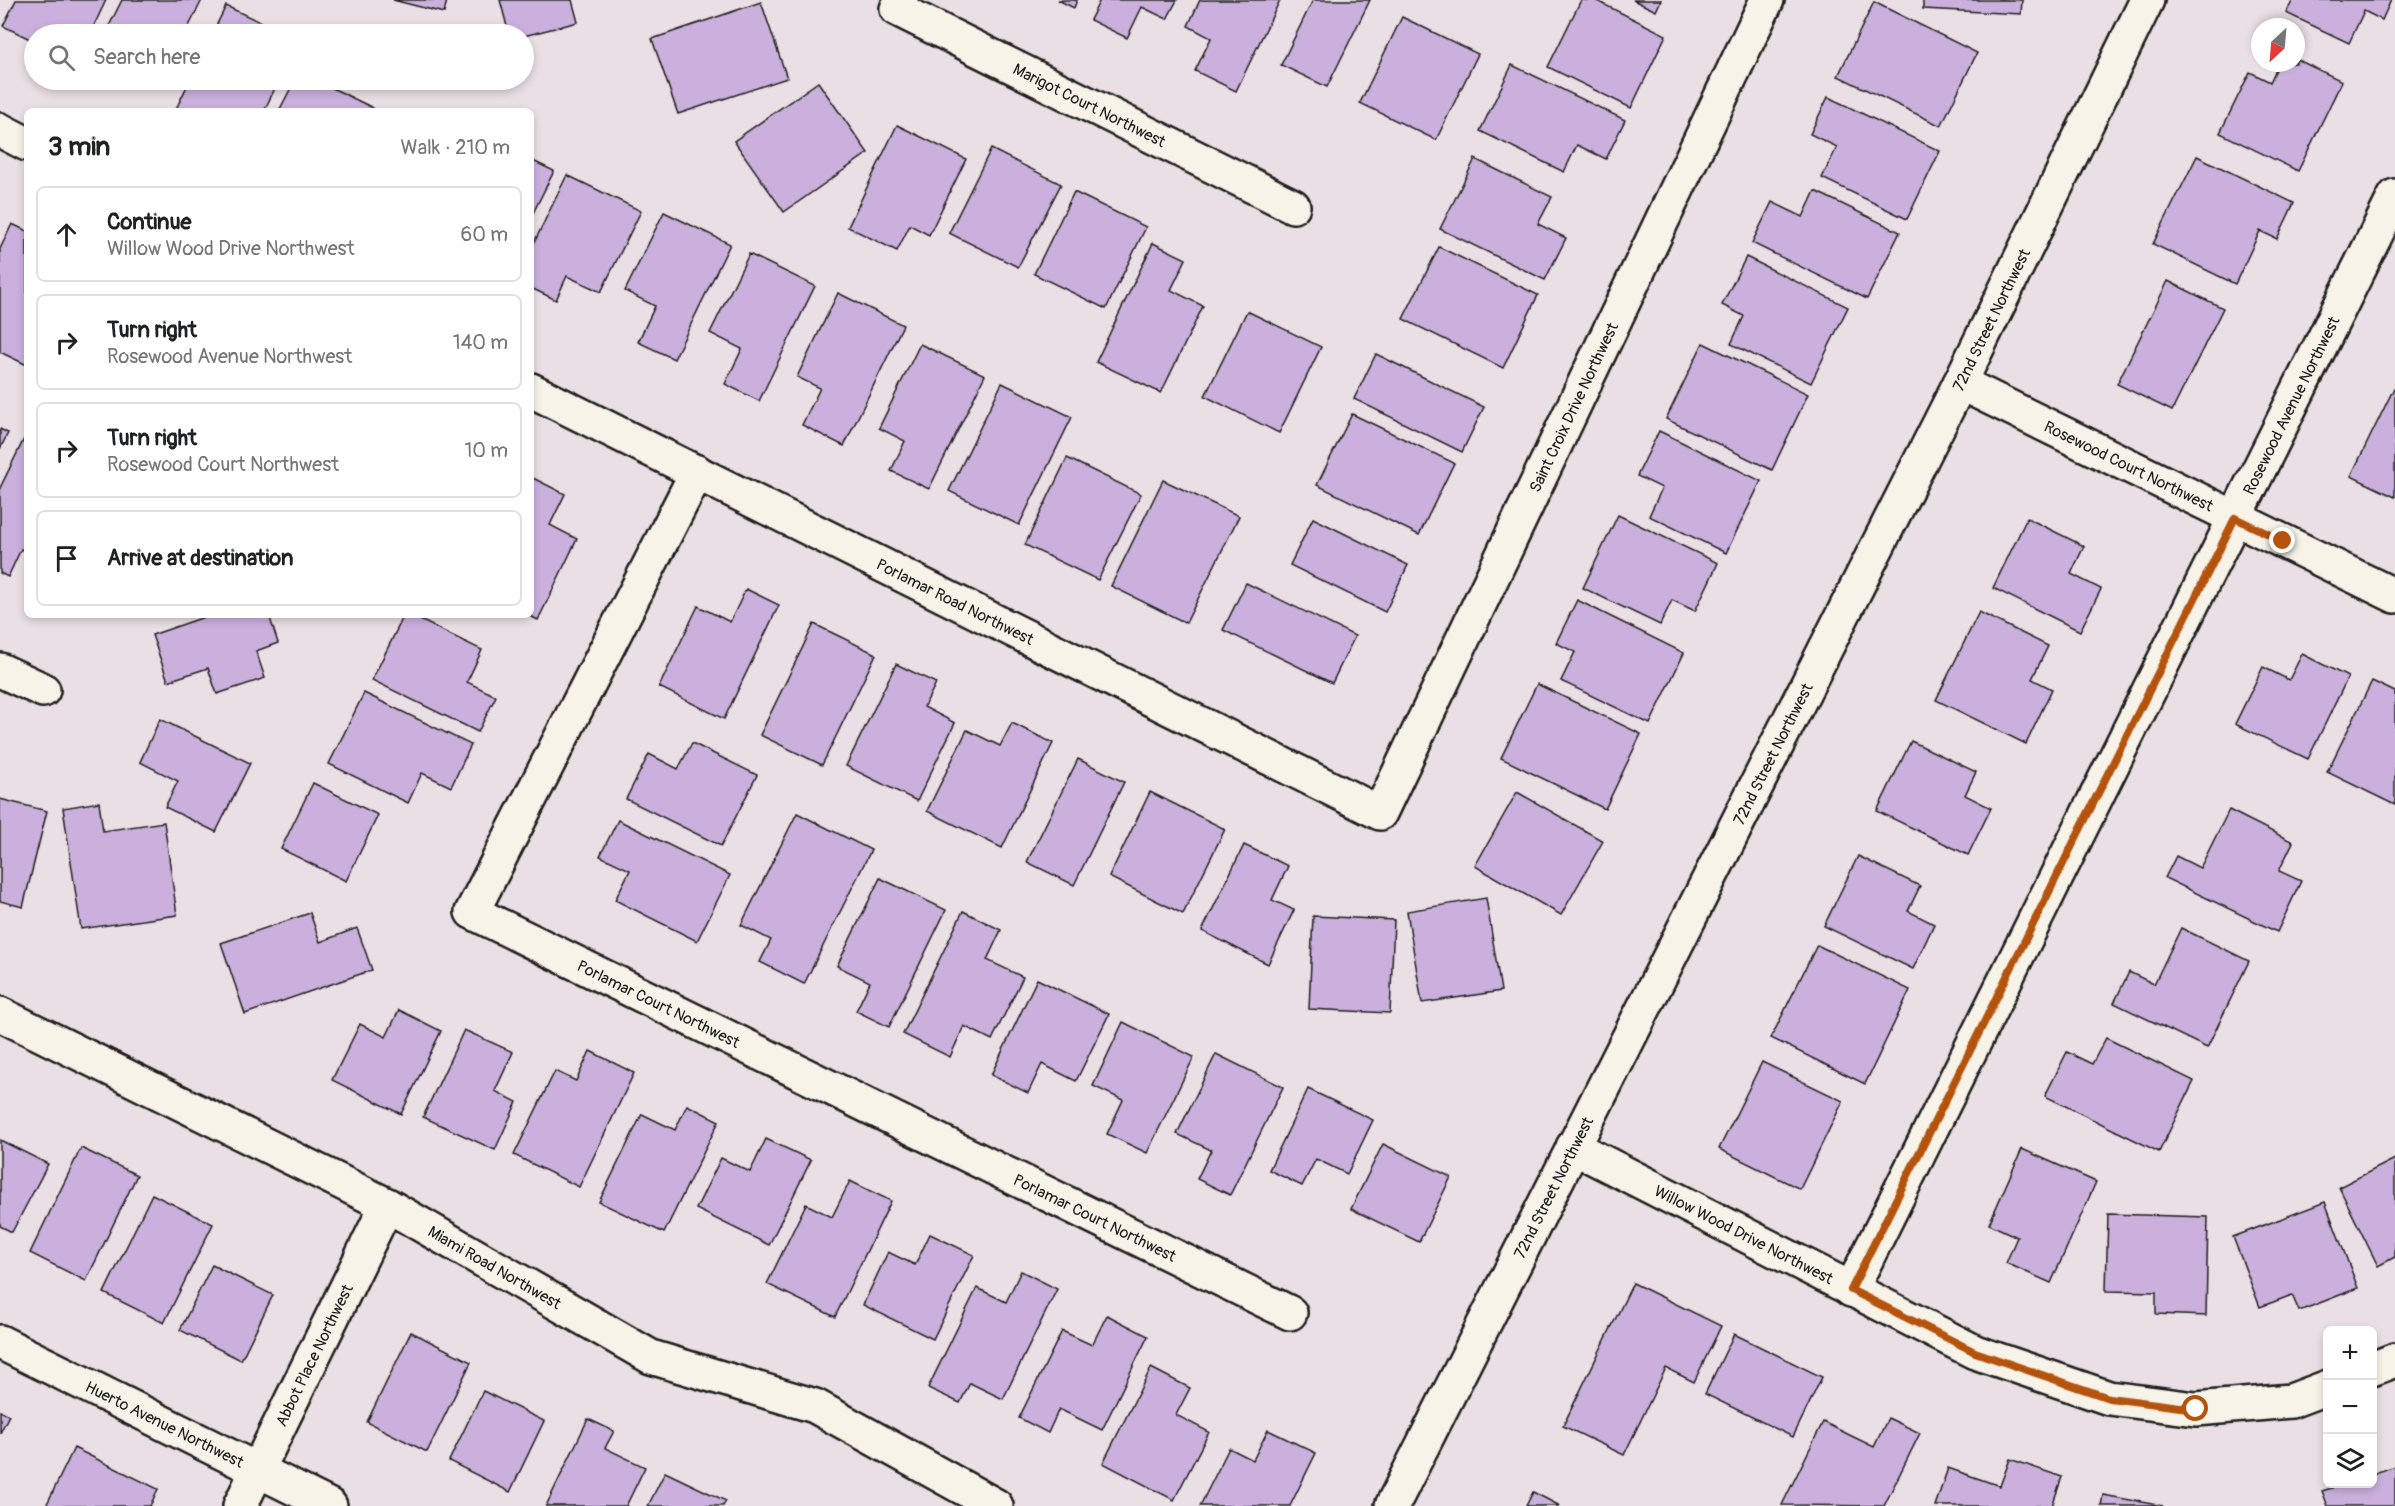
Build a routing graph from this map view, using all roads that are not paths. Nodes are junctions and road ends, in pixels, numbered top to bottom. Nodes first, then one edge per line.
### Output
1 (901, 0) edge
2 (1767, 0) edge
3 (2147, 0) edge
4 (0, 130) edge
5 (24, 142) edge
6 (2395, 196) edge
7 (1293, 206) dead end
8 (1960, 383) junction
9 (534, 391) edge
10 (697, 471) junction
11 (2235, 518) junction
12 (2395, 596) edge
13 (0, 670) edge
14 (43, 690) dead end
15 (1380, 813) joint
16 (0, 1014) edge
17 (1574, 1148) junction
18 (387, 1205) junction
19 (1851, 1290) junction
20 (1290, 1313) dead end
21 (0, 1342) edge
22 (2395, 1360) edge
23 (2377, 1367) edge
24 (2323, 1389) edge
25 (258, 1471) junction
26 (240, 1506) edge
27 (330, 1506) edge
28 (996, 1506) edge
29 (1392, 1506) edge

1 - 7 street, Marigot Court Northwest
2 - 15 street, Saint Croix Drive Northwest
3 - 8 street, 72nd Street Northwest
4 - 5 street
6 - 11 street, Rosewood Avenue Northwest
8 - 11 street, Rosewood Court Northwest
8 - 17 street, 72nd Street Northwest
9 - 10 street, Porlamar Road Northwest
10 - 15 street, Porlamar Road Northwest
10 - 20 street, Porlamar Court Northwest
11 - 12 street, Rosewood Court Northwest
11 - 19 street, Rosewood Avenue Northwest
13 - 14 street
16 - 18 street, Miami Road Northwest
17 - 19 street, Willow Wood Drive Northwest
17 - 29 street, 72nd Street Northwest
18 - 25 street, Abbot Place Northwest
18 - 28 street, Miami Road Northwest
19 - 24 street, Willow Wood Drive Northwest
21 - 25 street, Huerto Avenue Northwest
22 - 23 street
25 - 26 street, Abbot Place Northwest
25 - 27 street, Huerto Avenue Northwest

